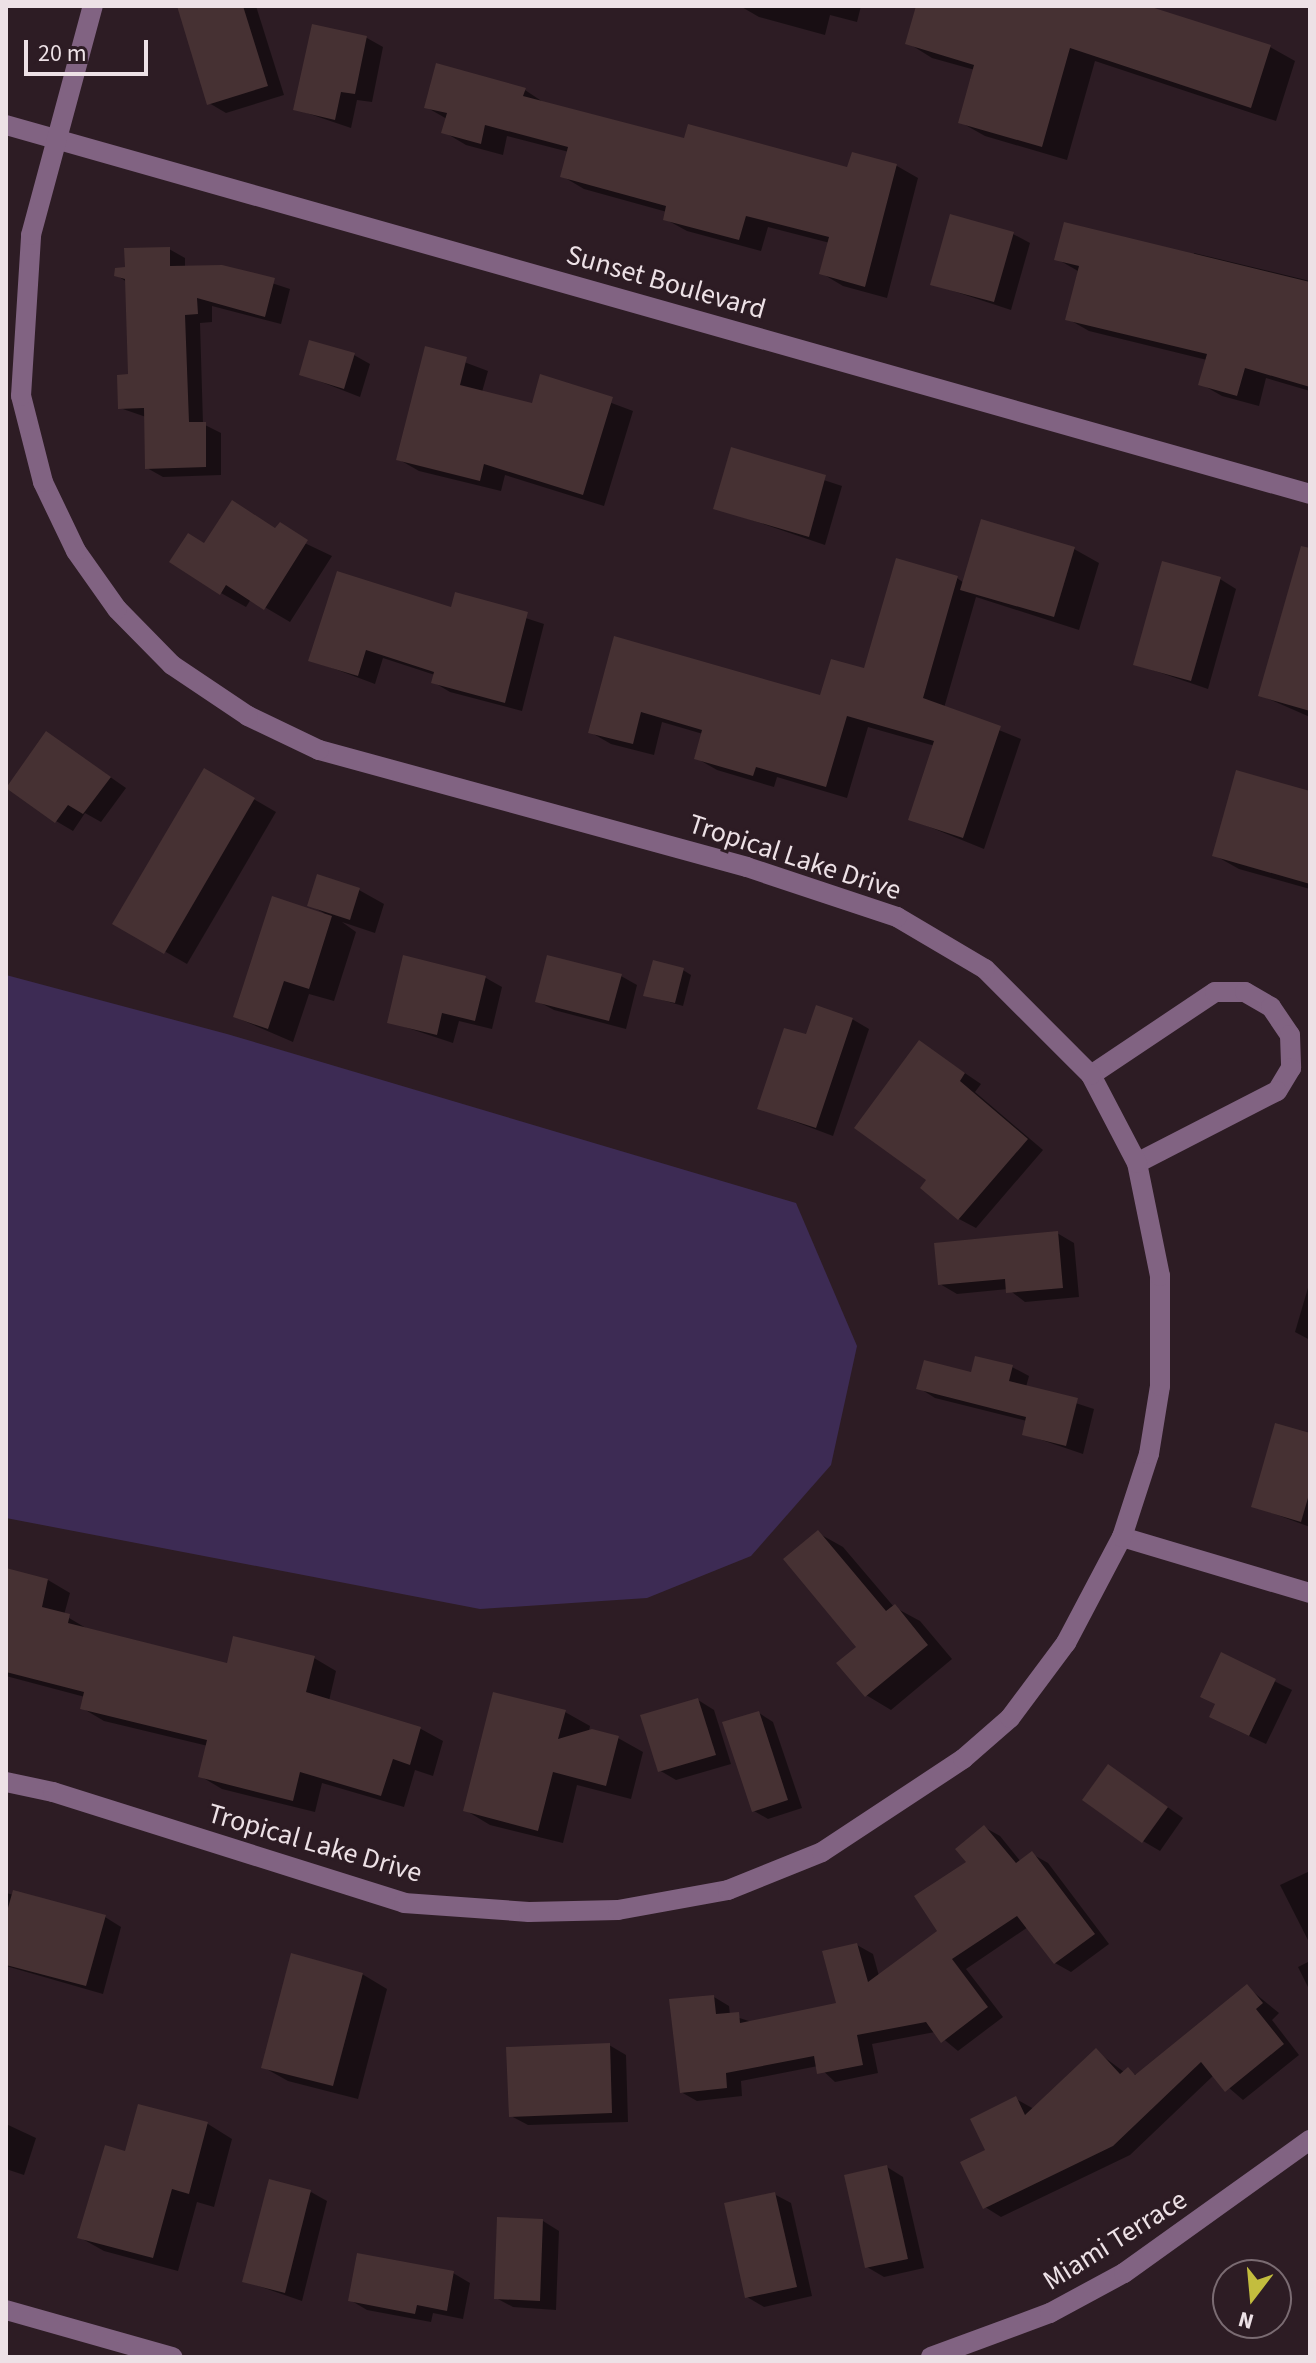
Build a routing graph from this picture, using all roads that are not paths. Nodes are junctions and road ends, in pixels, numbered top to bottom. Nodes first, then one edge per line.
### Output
1 (93, 6) edge
2 (6, 125) edge
3 (54, 138) junction
4 (1310, 494) edge
5 (1091, 1075) junction
6 (1137, 1163) junction
7 (1122, 1537) junction
8 (1310, 1593) edge
9 (6, 1782) edge
10 (1310, 2140) edge
11 (6, 2310) edge
12 (172, 2357) edge
13 (931, 2357) edge

1 - 3 street, Tropical Lake Drive
2 - 3 street, Sunset Boulevard
3 - 4 street, Sunset Boulevard
3 - 5 street, Tropical Lake Drive
5 - 6 street, Tropical Lake Drive
5 - 6 street
6 - 7 street, Tropical Lake Drive
7 - 8 street
7 - 9 street, Tropical Lake Drive
10 - 13 street, Miami Terrace
11 - 12 street

